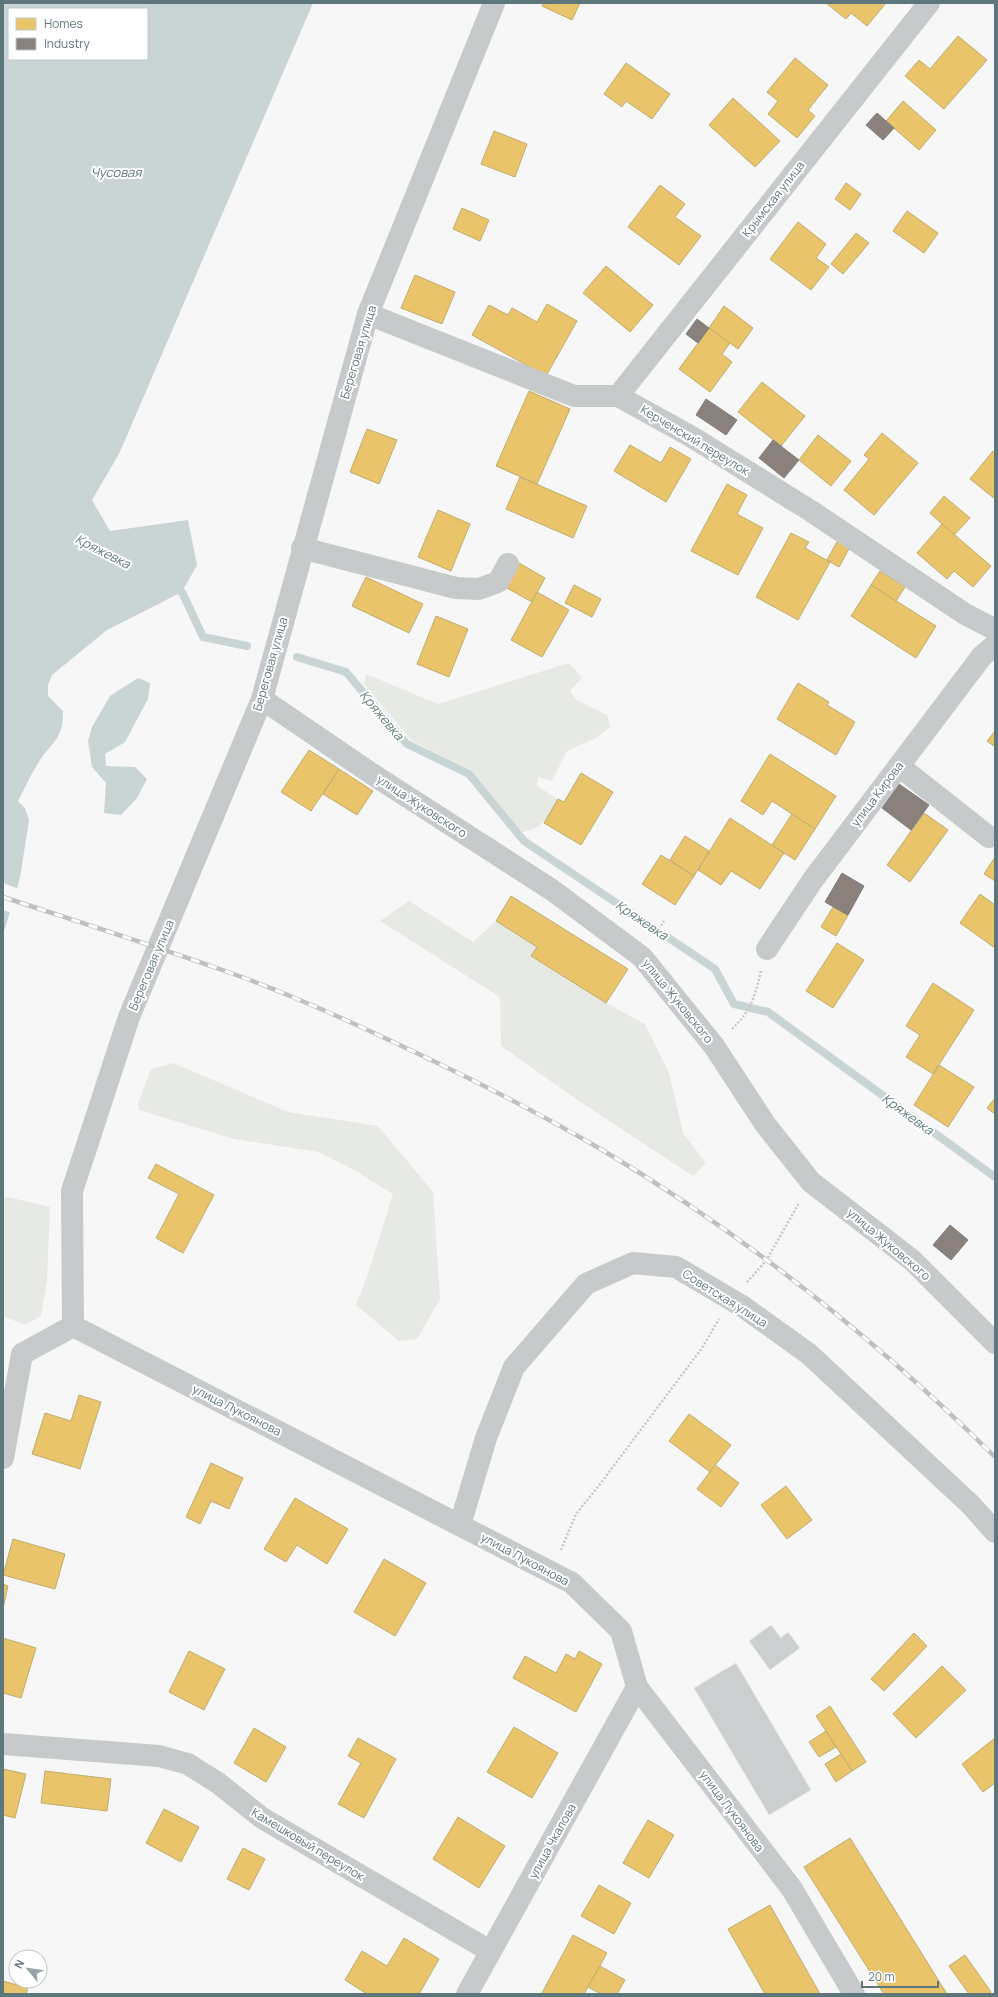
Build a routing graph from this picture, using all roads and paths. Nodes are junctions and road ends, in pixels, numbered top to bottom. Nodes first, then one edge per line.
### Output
1 (494, 3) edge
2 (929, 3) edge
3 (368, 314) junction
4 (618, 396) junction
5 (302, 548) junction
6 (508, 564) dead end
7 (995, 627) edge
8 (995, 645) edge
9 (262, 699) junction
10 (898, 766) junction
11 (989, 837) dead end
12 (664, 921) dead end
13 (653, 939) dead end
14 (767, 949) dead end
15 (754, 998) dead end
16 (744, 1017) dead end
17 (812, 1182) junction
18 (766, 1261) dead end
19 (731, 1300) junction
20 (73, 1326) junction
21 (995, 1343) edge
22 (3, 1458) edge
23 (460, 1525) junction
24 (995, 1532) edge
25 (551, 1572) junction
26 (638, 1688) junction
27 (3, 1744) edge
28 (490, 1951) junction
29 (467, 1994) edge
30 (854, 1994) edge

1 - 3 street, Береговая улица
2 - 4 street, Крымская улица
3 - 4 street, Керченский переулок
3 - 5 street, Береговая улица
4 - 7 street, Керченский переулок
5 - 6 street
5 - 9 street, Береговая улица
8 - 10 street, улица Кирова
9 - 17 street, улица Жуковского
9 - 20 street, Береговая улица
10 - 11 street
10 - 14 street, улица Кирова
12 - 13 path
15 - 16 path
17 - 18 path
17 - 21 street, улица Жуковского
19 - 23 street, Советская улица
19 - 24 street, Советская улица
19 - 25 path
20 - 22 street
20 - 23 street, улица Лукоянова
23 - 25 street, улица Лукоянова
25 - 26 street, улица Лукоянова
26 - 28 street, улица Чкалова
26 - 30 street, улица Лукоянова
27 - 28 street, Камешковый переулок
28 - 29 street, улица Чкалова

